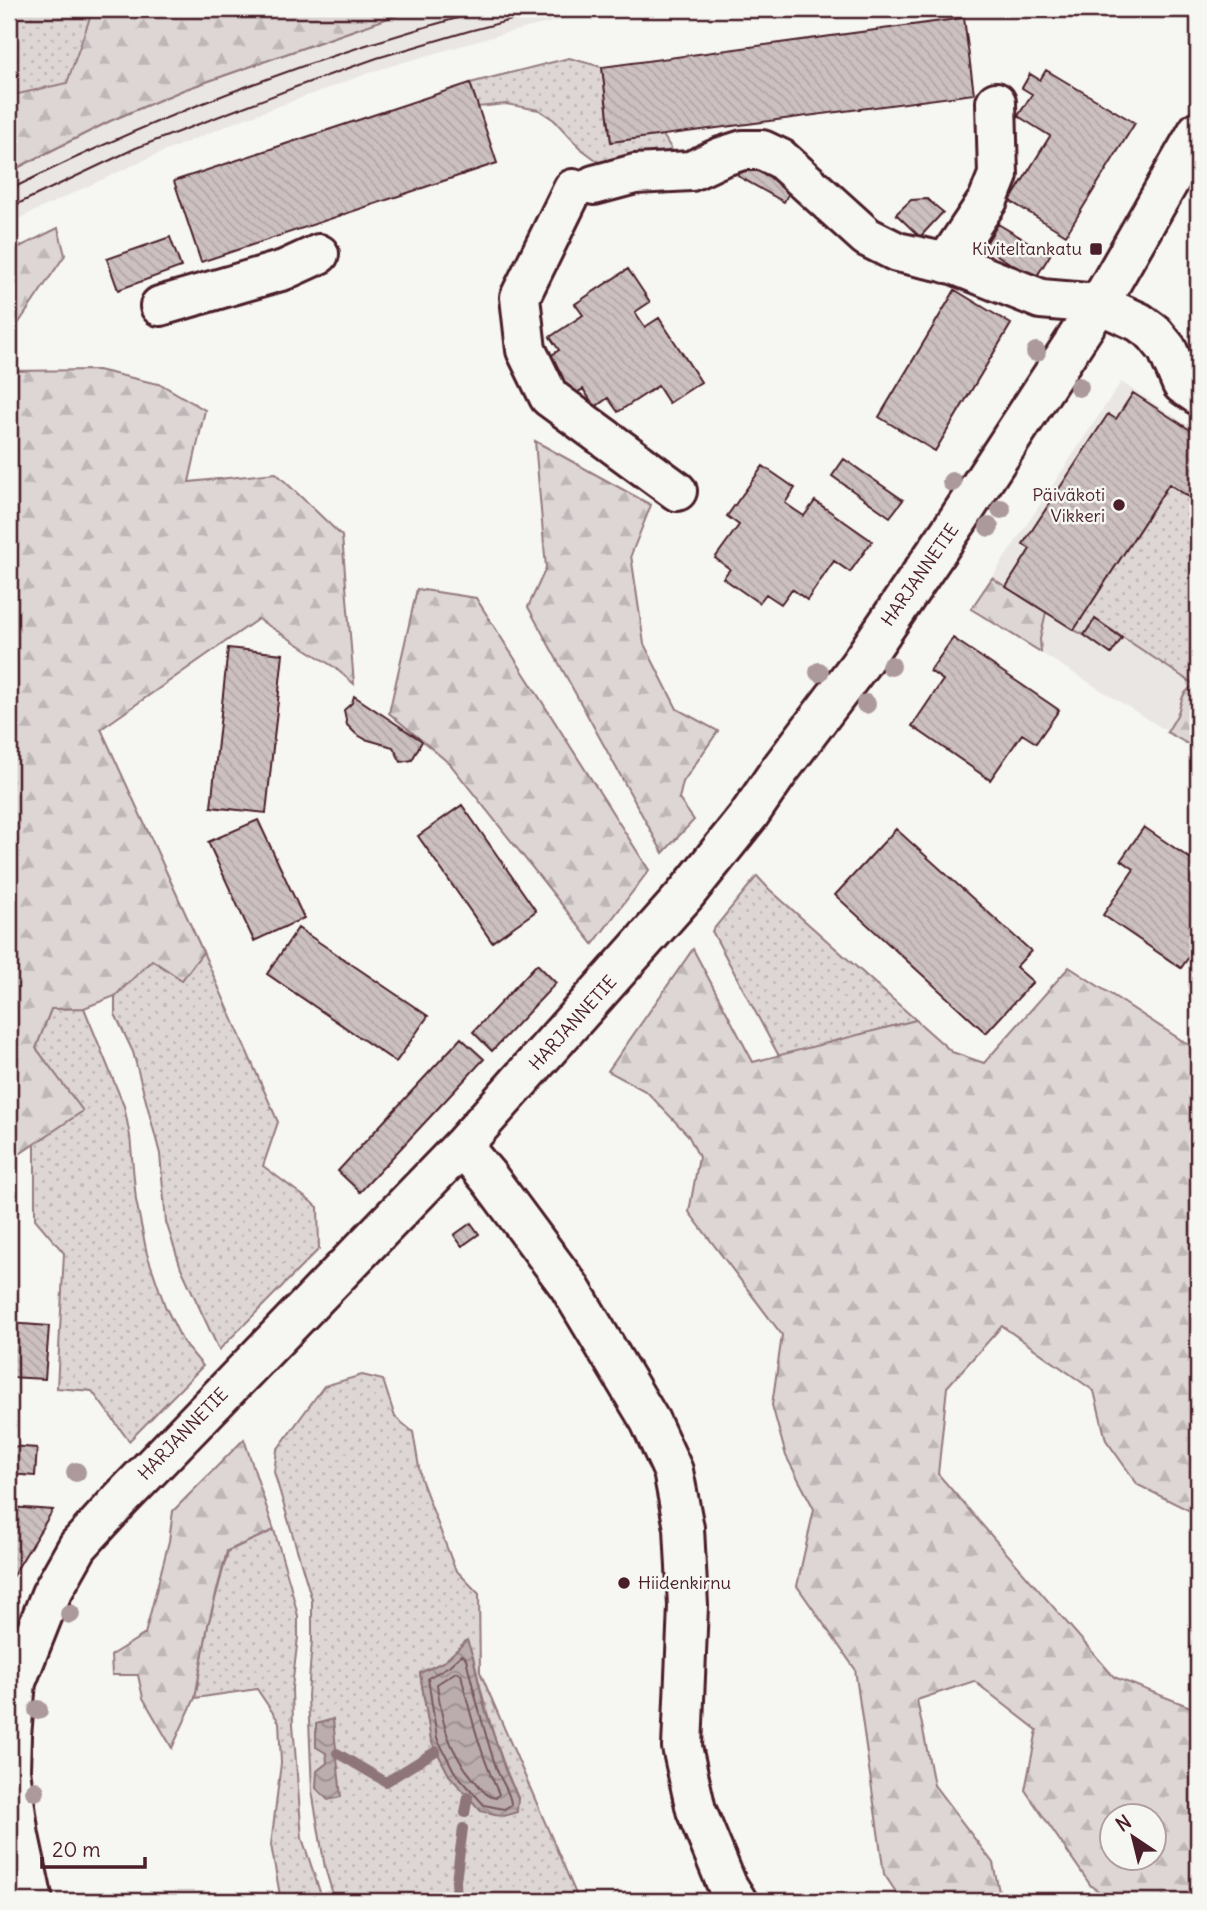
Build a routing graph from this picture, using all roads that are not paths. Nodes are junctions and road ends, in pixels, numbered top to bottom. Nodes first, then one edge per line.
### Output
1 (996, 102) dead end
2 (1198, 131) edge
3 (319, 254) dead end
4 (946, 263) junction
5 (1099, 304) junction
6 (160, 306) dead end
7 (1198, 395) edge
8 (677, 491) dead end
9 (462, 1146) junction
10 (9, 1770) edge
11 (33, 1901) edge
12 (737, 1901) edge

1 - 4 street
2 - 5 street, HARJANNETIE
3 - 6 street
4 - 5 street
4 - 8 street
5 - 7 street
5 - 9 street, HARJANNETIE
9 - 10 street, HARJANNETIE
9 - 12 street
10 - 11 street, HARJANNETIE

